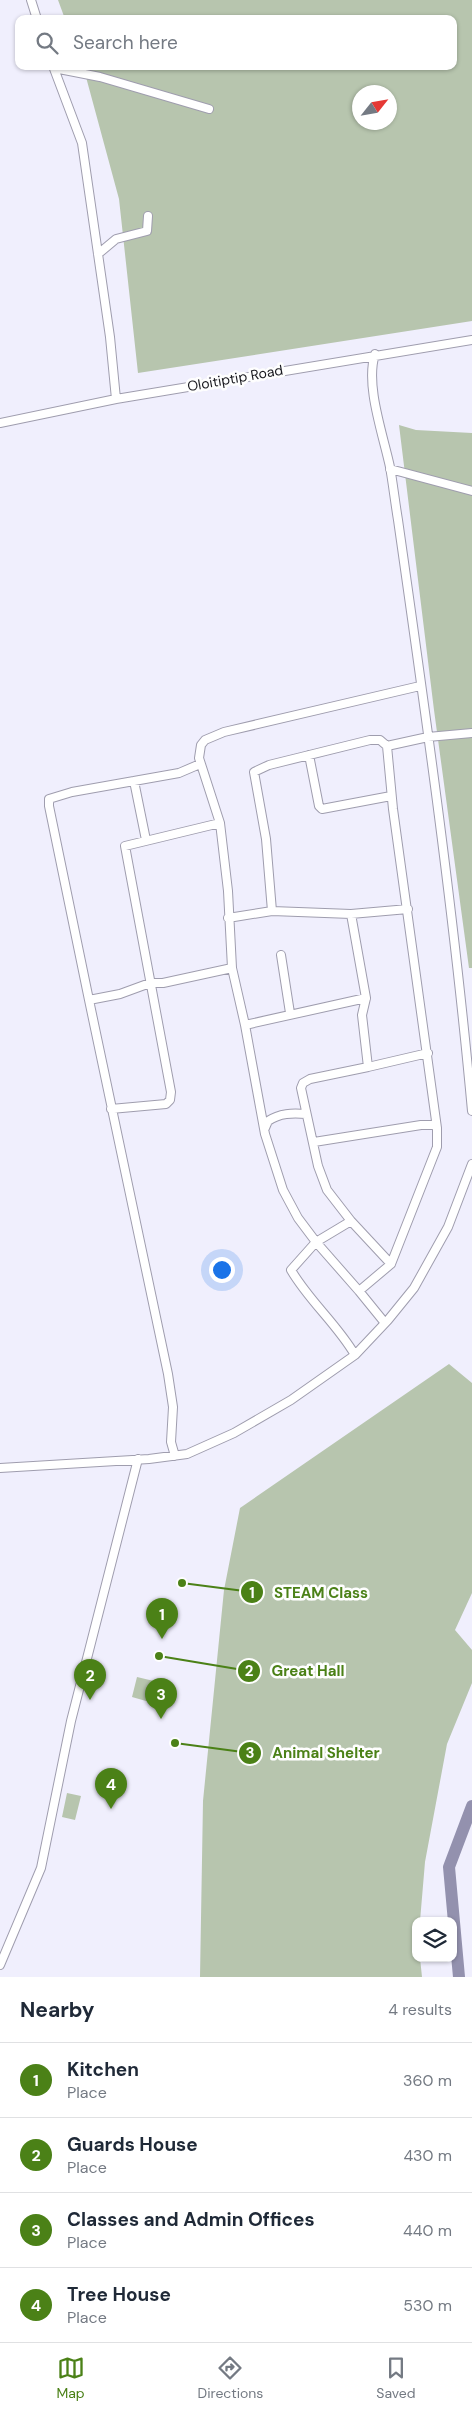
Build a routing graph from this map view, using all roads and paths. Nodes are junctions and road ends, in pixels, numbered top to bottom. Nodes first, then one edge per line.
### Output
1 (30, 0) edge
2 (36, 15) edge
3 (55, 70) edge
4 (68, 70) edge
5 (209, 109) dead end
6 (148, 216) dead end
7 (98, 254) junction
8 (472, 340) edge
9 (375, 354) junction
10 (116, 398) junction
11 (0, 423) edge
12 (390, 469) junction
13 (472, 492) edge
14 (420, 686) junction
15 (472, 734) edge
16 (428, 737) junction
17 (387, 746) junction
18 (309, 755) junction
19 (200, 764) junction
20 (134, 781) junction
21 (392, 796) junction
22 (220, 824) junction
23 (146, 840) junction
24 (408, 909) junction
25 (272, 911) junction
26 (351, 914) junction
27 (228, 918) junction
28 (281, 955) dead end
29 (232, 968) junction
30 (150, 983) junction
31 (366, 998) junction
32 (89, 1000) junction
33 (290, 1013) junction
34 (245, 1025) junction
35 (469, 1044) edge
36 (428, 1053) junction
37 (368, 1068) junction
38 (111, 1109) junction
39 (472, 1111) edge
40 (306, 1114) junction
41 (437, 1128) junction
42 (265, 1134) junction
43 (314, 1142) junction
44 (472, 1164) edge
45 (351, 1221) junction
46 (316, 1242) junction
47 (391, 1264) junction
48 (359, 1290) junction
49 (385, 1323) junction
50 (355, 1355) junction
51 (175, 1456) junction
52 (138, 1459) junction
53 (0, 1468) edge
54 (0, 1965) edge

1 - 2 street
3 - 7 street
4 - 5 street
6 - 7 street
7 - 10 street
8 - 9 street, Oloitiptip Road
9 - 10 street, Oloitiptip Road
9 - 12 street
10 - 11 street, Oloitiptip Road
12 - 13 street
12 - 14 street
14 - 16 street
14 - 19 street
15 - 16 street
16 - 17 street
16 - 35 street
17 - 18 street
17 - 21 street
18 - 21 street
18 - 25 street
19 - 20 street
19 - 22 street
20 - 23 street
20 - 32 street
21 - 24 street
22 - 23 street
22 - 27 street
23 - 30 street
24 - 26 street
24 - 36 street
25 - 26 street
25 - 27 street
26 - 31 street
27 - 29 street
28 - 33 street
29 - 30 street
29 - 34 street
30 - 32 street
30 - 38 street
31 - 33 street
31 - 37 street
32 - 38 street
33 - 34 street
34 - 42 street
35 - 39 street
36 - 37 street
36 - 41 street
37 - 40 street
38 - 51 street
40 - 42 street
40 - 43 street
41 - 43 street
41 - 47 street
42 - 46 street
43 - 45 street
44 - 49 street
45 - 46 street
45 - 47 street
46 - 48 street
46 - 50 street
47 - 48 street
48 - 49 street
49 - 50 street
50 - 51 street
51 - 52 street
52 - 53 street
52 - 54 street

